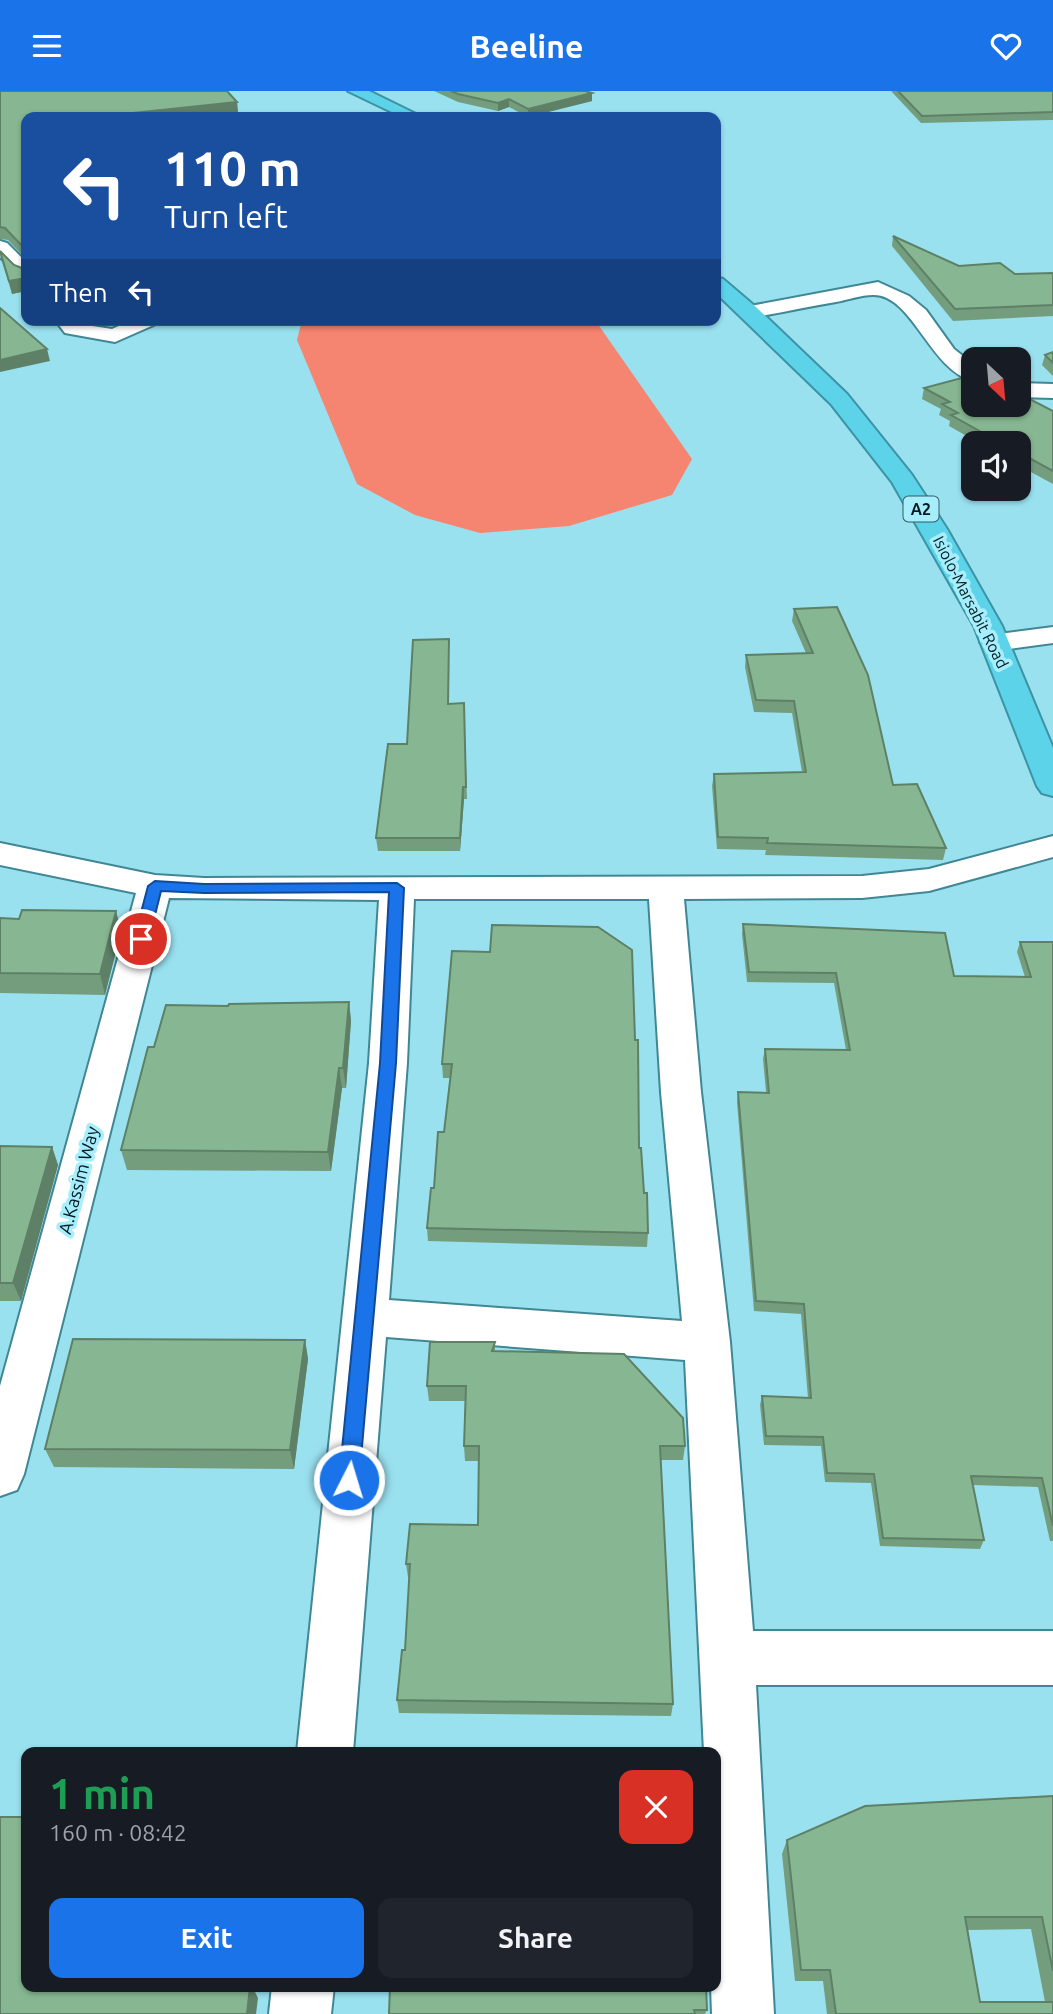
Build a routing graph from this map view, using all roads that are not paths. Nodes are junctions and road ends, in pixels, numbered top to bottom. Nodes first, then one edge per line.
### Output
1 (362, 92) edge
2 (404, 112) edge
3 (0, 247) edge
4 (21, 267) edge
5 (721, 287) edge
6 (750, 312) junction
7 (70, 326) edge
8 (136, 326) edge
9 (961, 365) edge
10 (1031, 390) edge
11 (1053, 391) edge
12 (1053, 635) edge
13 (994, 642) junction
14 (1053, 786) edge
15 (1053, 846) edge
16 (0, 855) edge
17 (155, 886) junction
18 (397, 888) junction
19 (666, 888) junction
20 (365, 1317) junction
21 (707, 1342) junction
22 (0, 1474) edge
23 (728, 1658) junction
24 (1053, 1658) edge
25 (326, 1747) edge
26 (302, 1992) edge
27 (300, 2014) edge
28 (743, 2014) edge

1 - 2 highway
3 - 4 street
5 - 6 highway, Isiolo-Marsabit Road / A2
6 - 9 street
6 - 13 highway, Isiolo-Marsabit Road / A2
7 - 8 street
10 - 11 street
12 - 13 street
13 - 14 highway, Isiolo-Marsabit Road / A2
15 - 19 street
16 - 17 street
17 - 18 street
17 - 22 street, A.Kassim Way
18 - 19 street
18 - 20 street
19 - 21 street
20 - 21 street
20 - 25 street
21 - 23 street
23 - 24 street
23 - 28 street
26 - 27 street

